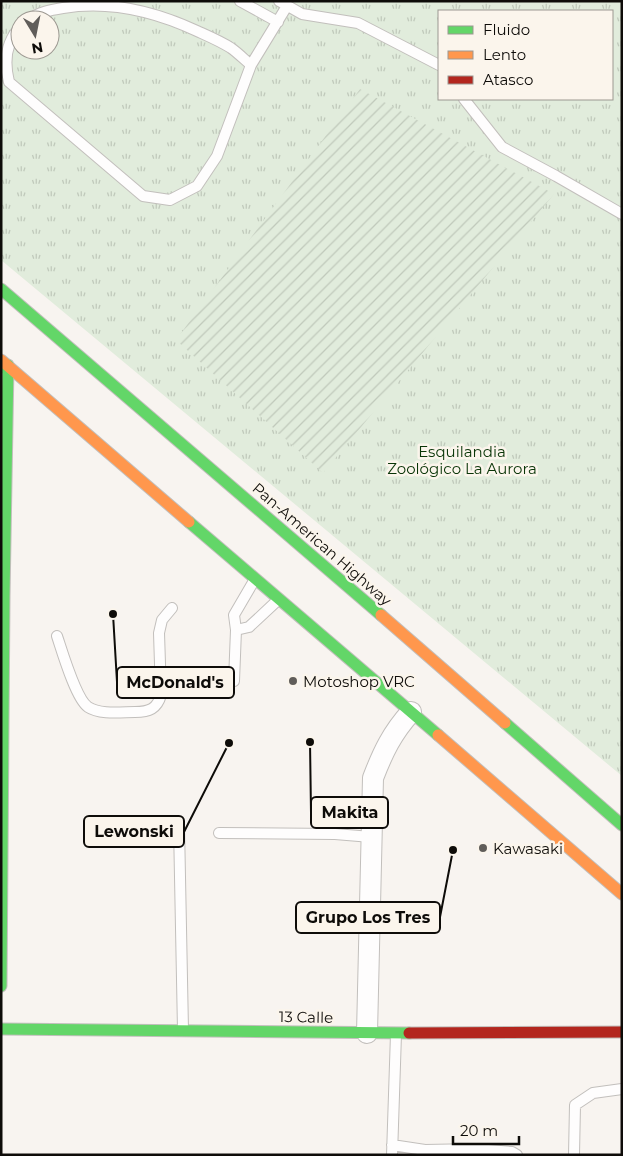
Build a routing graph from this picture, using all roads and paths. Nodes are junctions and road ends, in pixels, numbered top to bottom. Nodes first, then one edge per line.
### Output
1 (240, 1) edge
2 (283, 3) edge
3 (53, 10) edge
4 (278, 22) junction
5 (10, 44) edge
6 (438, 64) edge
7 (251, 66) junction
8 (465, 100) edge
9 (622, 214) edge
10 (1, 289) edge
11 (3, 365) edge
12 (255, 579) junction
13 (279, 599) junction
14 (172, 608) dead end
15 (236, 630) junction
16 (57, 636) dead end
17 (234, 681) dead end
18 (411, 712) junction
19 (622, 825) edge
20 (179, 826) dead end
21 (219, 833) dead end
22 (371, 837) junction
23 (622, 894) edge
24 (1, 986) edge
25 (1, 1029) edge
26 (622, 1030) edge
27 (183, 1031) junction
28 (396, 1032) junction
29 (367, 1033) junction
30 (622, 1089) edge
31 (392, 1150) edge
32 (425, 1152) edge
33 (476, 1152) edge
34 (517, 1155) edge
35 (574, 1155) edge

1 - 4 lane
2 - 4 lane
2 - 6 lane
3 - 7 lane
4 - 7 lane
5 - 7 lane
8 - 9 lane
10 - 19 main road, Pan-American Highway
11 - 12 main road
11 - 24 main road
12 - 13 main road
12 - 15 lane
13 - 15 lane
13 - 18 main road
14 - 16 lane
15 - 17 lane
18 - 22 street
18 - 23 main road
20 - 27 lane
21 - 22 lane
22 - 29 street
25 - 27 main road, 13 Calle
26 - 28 main road, 13 Calle
27 - 29 main road, 13 Calle
28 - 29 main road, 13 Calle
28 - 31 lane
30 - 35 lane
31 - 32 lane
32 - 33 lane
33 - 34 lane

